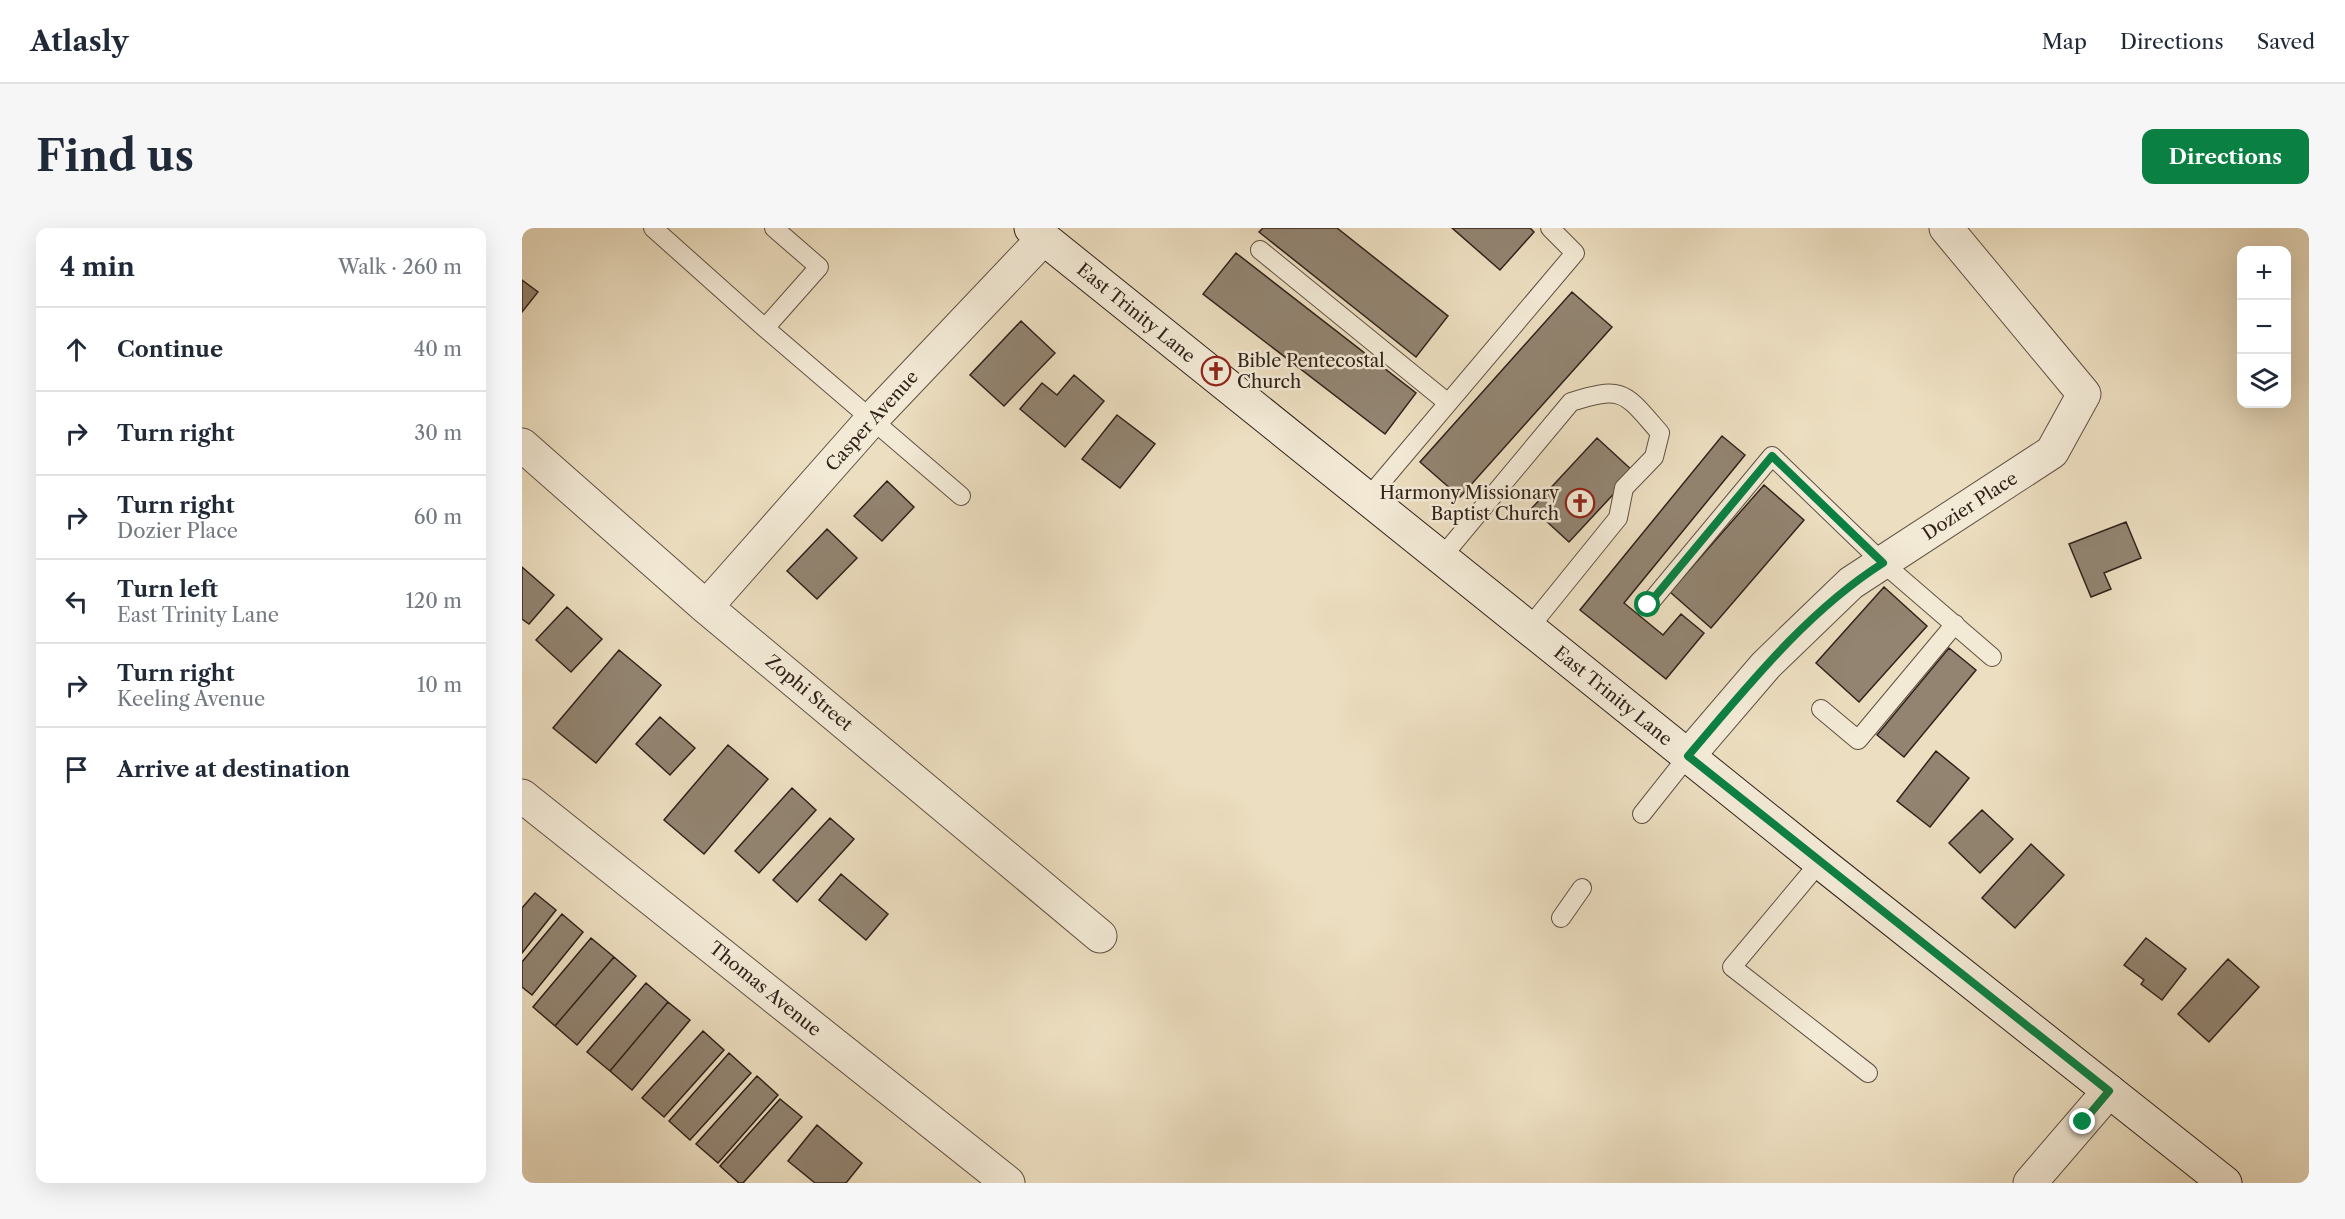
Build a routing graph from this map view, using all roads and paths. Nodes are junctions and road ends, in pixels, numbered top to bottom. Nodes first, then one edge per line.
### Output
1 (654, 228) edge
2 (774, 228) edge
3 (1550, 228) edge
4 (1946, 228) edge
5 (1042, 232) edge
6 (1260, 249) dead end
7 (765, 328) junction
8 (1448, 403) junction
9 (873, 418) junction
10 (522, 445) edge
11 (961, 496) dead end
12 (1367, 499) junction
13 (1441, 558) junction
14 (1883, 563) junction
15 (1648, 605) dead end
16 (706, 607) junction
17 (1955, 624) junction
18 (1529, 628) junction
19 (1992, 657) dead end
20 (1821, 709) dead end
21 (1688, 756) junction
22 (522, 796) edge
23 (1642, 814) dead end
24 (1820, 862) junction
25 (1582, 888) dead end
26 (1561, 918) dead end
27 (1100, 936) dead end
28 (1868, 1072) dead end
29 (2109, 1091) junction
30 (1008, 1183) edge
31 (2030, 1183) edge
32 (2225, 1183) edge

1 - 7 lane
2 - 7 lane
3 - 8 lane
4 - 14 street, Dozier Place
5 - 9 street, Casper Avenue
5 - 12 street, East Trinity Lane
6 - 8 lane
7 - 9 lane
8 - 12 lane
9 - 11 lane
9 - 16 street, Casper Avenue
10 - 16 street, Zophi Street
12 - 13 street, East Trinity Lane
13 - 18 street, East Trinity Lane
13 - 18 lane
14 - 15 lane
14 - 17 lane
14 - 21 street, Dozier Place
16 - 27 street, Zophi Street
17 - 19 lane
17 - 20 lane
18 - 21 street, East Trinity Lane
21 - 23 lane
21 - 24 street, East Trinity Lane
22 - 30 street, Thomas Avenue
24 - 28 lane
24 - 29 street, East Trinity Lane
25 - 26 lane
29 - 31 street
29 - 32 street, East Trinity Lane

